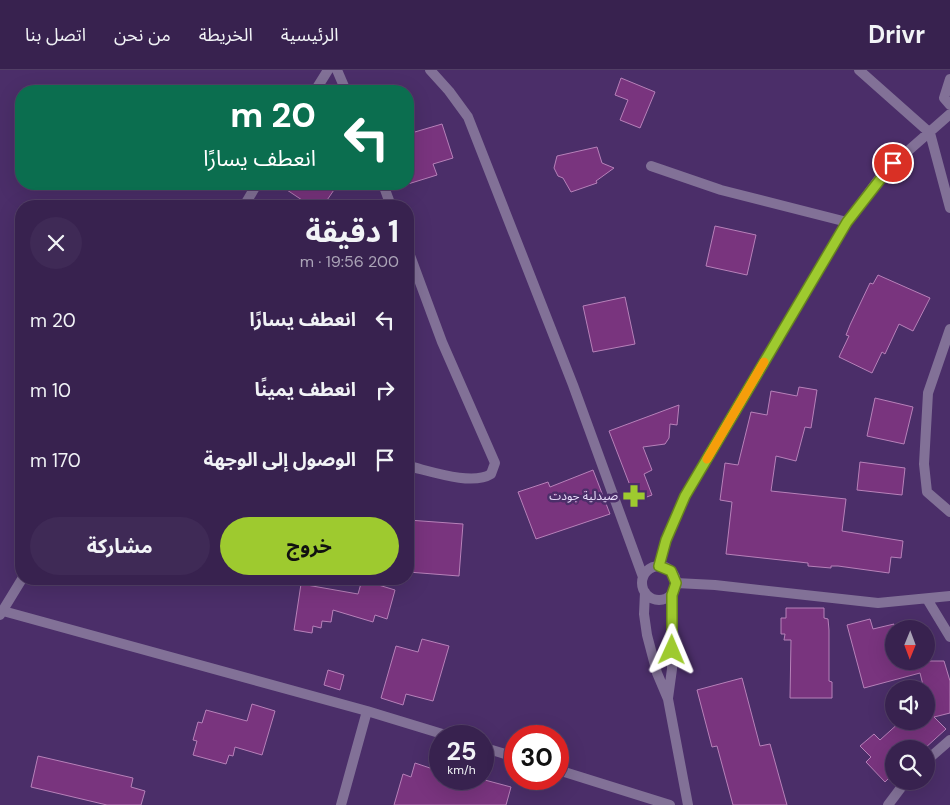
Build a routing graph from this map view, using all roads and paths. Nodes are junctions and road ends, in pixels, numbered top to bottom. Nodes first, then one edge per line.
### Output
1 (328, 70) edge
2 (337, 70) edge
3 (430, 70) edge
4 (859, 70) edge
5 (950, 79) edge
6 (319, 85) edge
7 (343, 85) edge
8 (950, 105) edge
9 (950, 114) edge
10 (930, 133) junction
11 (651, 166) dead end
12 (950, 208) edge
13 (847, 222) junction
14 (414, 266) edge
15 (950, 329) edge
16 (414, 467) edge
17 (950, 512) edge
18 (659, 566) junction
19 (643, 577) junction
20 (676, 583) junction
21 (18, 585) edge
22 (645, 592) junction
23 (672, 595) junction
24 (950, 596) edge
25 (927, 599) junction
26 (2, 613) edge
27 (950, 637) edge
28 (668, 699) junction
29 (368, 711) junction
30 (429, 730) edge
31 (950, 740) edge
32 (935, 753) edge
33 (569, 773) edge
34 (899, 790) edge
35 (341, 805) edge
36 (670, 805) edge
37 (688, 805) edge
38 (888, 805) edge

1 - 6 street
2 - 7 street
3 - 19 street
4 - 10 street
5 - 8 street
9 - 10 street
10 - 12 street
10 - 13 street
11 - 13 street
13 - 18 street
14 - 16 street
15 - 17 street
18 - 19 street
18 - 20 street
19 - 22 street
20 - 23 street
20 - 25 street
21 - 26 street
22 - 23 street
22 - 28 street
23 - 28 street
24 - 25 street
25 - 27 street
26 - 29 street
28 - 37 street
29 - 30 street
29 - 35 street
31 - 32 street
33 - 36 street
34 - 38 street

